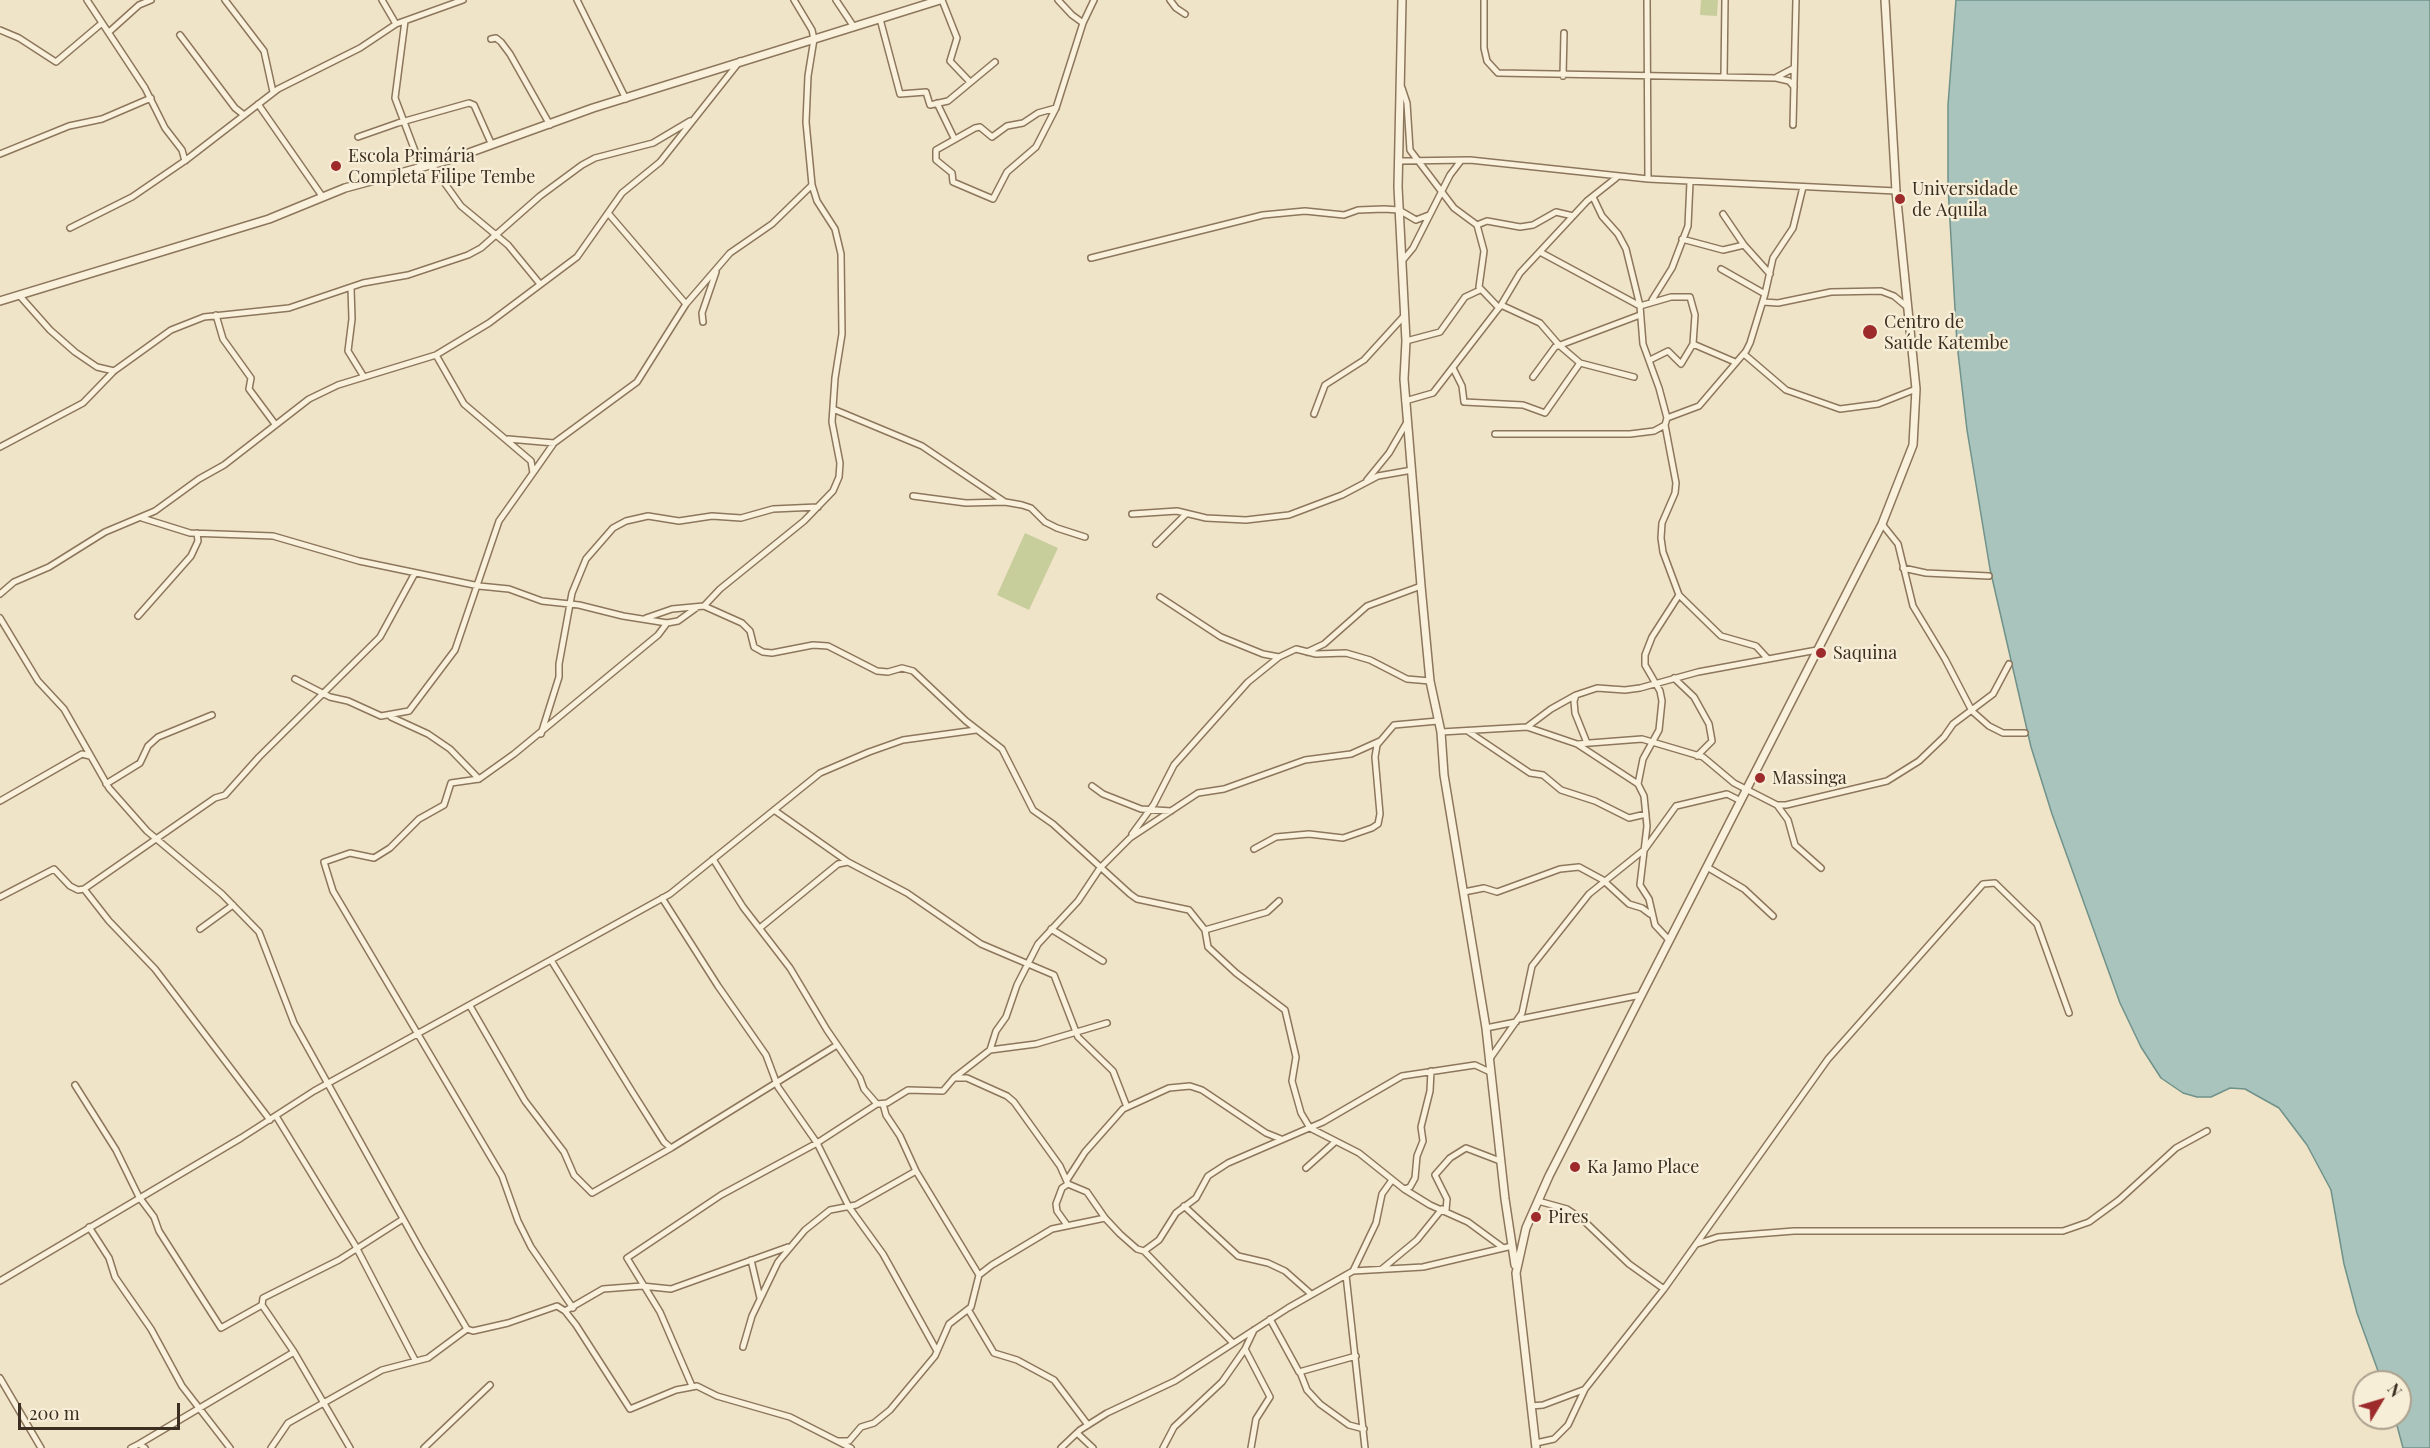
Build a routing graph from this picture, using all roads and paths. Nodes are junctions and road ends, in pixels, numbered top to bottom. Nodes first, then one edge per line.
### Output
1 (87, 0) edge
2 (151, 0) edge
3 (225, 0) edge
4 (382, 0) edge
5 (463, 0) edge
6 (577, 0) edge
7 (794, 0) edge
8 (836, 0) edge
9 (941, 0) edge
10 (1058, 0) edge
11 (1094, 0) edge
12 (1170, 0) edge
13 (1402, 0) edge
14 (1484, 0) edge
15 (1647, 0) edge
16 (1725, 0) edge
17 (1796, 0) edge
18 (1884, 0) edge
19 (1185, 14) dead end
20 (880, 19) junction
21 (405, 21) junction
22 (1083, 22) junction
23 (102, 23) junction
24 (396, 24) junction
25 (854, 27) junction
26 (0, 30) edge
27 (109, 32) junction
28 (1564, 33) dead end
29 (3, 35) edge
30 (180, 35) dead end
31 (490, 39) dead end
32 (814, 39) junction
33 (740, 61) junction
34 (995, 62) dead end
35 (1794, 68) junction
36 (1648, 75) junction
37 (1563, 76) junction
38 (1724, 77) junction
39 (1776, 78) junction
40 (970, 82) junction
41 (1794, 87) junction
42 (1402, 88) junction
43 (274, 89) junction
44 (151, 98) junction
45 (626, 99) junction
46 (258, 104) junction
47 (937, 104) junction
48 (1056, 108) junction
49 (244, 115) junction
50 (694, 119) junction
51 (403, 122) junction
52 (1793, 124) dead end
53 (550, 125) junction
54 (358, 137) dead end
55 (954, 138) junction
56 (491, 143) junction
57 (182, 150) junction
58 (195, 152) junction
59 (0, 154) edge
60 (1419, 160) junction
61 (185, 161) junction
62 (1399, 161) junction
63 (1460, 162) junction
64 (430, 164) junction
65 (421, 167) junction
66 (1616, 178) junction
67 (1648, 179) junction
68 (1689, 182) junction
69 (812, 185) junction
70 (1803, 187) junction
71 (1896, 191) junction
72 (1441, 192) junction
73 (322, 196) junction
74 (1593, 197) junction
75 (1399, 210) junction
76 (608, 213) junction
77 (1723, 214) dead end
78 (1429, 215) junction
79 (1573, 216) junction
80 (1477, 225) junction
81 (70, 228) dead end
82 (495, 236) junction
83 (1683, 239) junction
84 (1743, 245) junction
85 (1540, 252) junction
86 (1091, 258) dead end
87 (1404, 260) junction
88 (718, 268) junction
89 (1721, 269) dead end
90 (1770, 274) junction
91 (540, 284) junction
92 (351, 288) junction
93 (1480, 290) junction
94 (1765, 294) junction
95 (19, 295) junction
96 (1652, 300) junction
97 (0, 301) edge
98 (1763, 302) junction
99 (686, 304) junction
100 (1500, 306) junction
101 (1640, 306) junction
102 (1906, 306) junction
103 (216, 315) junction
104 (1405, 315) junction
105 (1640, 315) junction
106 (703, 322) dead end
107 (1406, 341) junction
108 (1559, 345) junction
109 (1693, 345) junction
110 (1744, 354) junction
111 (436, 355) junction
112 (1650, 360) junction
113 (1735, 362) junction
114 (1580, 363) junction
115 (1452, 368) junction
116 (114, 371) junction
117 (364, 376) junction
118 (1533, 377) dead end
119 (1634, 377) dead end
120 (1916, 389) junction
121 (1405, 400) junction
122 (833, 409) junction
123 (1314, 414) dead end
124 (1667, 418) junction
125 (1407, 423) junction
126 (274, 424) junction
127 (1665, 425) junction
128 (1495, 434) dead end
129 (504, 438) junction
130 (554, 443) junction
131 (0, 447) edge
132 (1412, 470) junction
133 (533, 473) junction
134 (1365, 483) junction
135 (913, 496) dead end
136 (1005, 502) junction
137 (818, 507) junction
138 (1132, 514) dead end
139 (1186, 514) junction
140 (142, 518) junction
141 (1882, 524) junction
142 (197, 533) junction
143 (1085, 537) dead end
144 (1156, 544) dead end
145 (1903, 567) junction
146 (415, 573) junction
147 (1989, 576) dead end
148 (479, 586) junction
149 (1421, 586) junction
150 (0, 594) edge
151 (1679, 595) junction
152 (1160, 597) dead end
153 (568, 604) junction
154 (704, 606) junction
155 (696, 608) junction
156 (138, 616) dead end
157 (0, 618) edge
158 (646, 618) junction
159 (667, 623) junction
160 (1817, 650) junction
161 (1306, 652) junction
162 (1279, 657) junction
163 (1768, 659) junction
164 (2009, 664) dead end
165 (1674, 678) junction
166 (295, 679) dead end
167 (1430, 681) junction
168 (1655, 682) junction
169 (322, 693) junction
170 (1576, 695) junction
171 (1972, 711) junction
172 (212, 715) dead end
173 (389, 716) junction
174 (1438, 721) junction
175 (1527, 727) junction
176 (976, 729) junction
177 (1440, 732) junction
178 (1469, 732) junction
179 (541, 734) junction
180 (2025, 734) dead end
181 (1380, 741) junction
182 (1587, 743) junction
183 (1576, 744) junction
184 (1653, 744) junction
185 (1697, 756) junction
186 (92, 758) junction
187 (479, 779) junction
188 (106, 784) junction
189 (1638, 784) junction
190 (1092, 786) dead end
191 (1748, 790) junction
192 (0, 801) edge
193 (1742, 801) junction
194 (1777, 806) junction
195 (774, 810) junction
196 (1149, 810) junction
197 (1171, 812) junction
198 (1646, 814) junction
199 (1130, 838) junction
200 (155, 839) junction
201 (1254, 849) dead end
202 (1645, 849) junction
203 (713, 859) junction
204 (848, 862) junction
205 (1707, 867) junction
206 (1100, 868) junction
207 (1821, 868) dead end
208 (1603, 880) junction
209 (84, 889) junction
210 (1464, 892) junction
211 (0, 897) edge
212 (662, 898) junction
213 (1279, 901) dead end
214 (233, 905) junction
215 (1651, 915) junction
216 (1773, 916) dead end
217 (761, 927) junction
218 (200, 929) dead end
219 (1051, 929) junction
220 (1205, 930) junction
221 (1669, 940) junction
222 (551, 960) junction
223 (1103, 961) dead end
224 (1027, 965) junction
225 (1641, 995) junction
226 (470, 1006) junction
227 (2069, 1013) dead end
228 (1518, 1020) junction
229 (1107, 1023) dead end
230 (1490, 1027) junction
231 (1078, 1033) junction
232 (417, 1034) junction
233 (837, 1045) junction
234 (990, 1050) junction
235 (1489, 1061) junction
236 (1431, 1071) junction
237 (1490, 1071) junction
238 (954, 1078) junction
239 (777, 1082) junction
240 (328, 1084) junction
241 (75, 1085) dead end
242 (880, 1104) junction
243 (1127, 1107) junction
244 (273, 1118) junction
245 (1323, 1122) junction
246 (1310, 1128) junction
247 (2207, 1131) dead end
248 (1266, 1133) junction
249 (1321, 1134) junction
250 (1281, 1139) junction
251 (1335, 1142) junction
252 (817, 1143) junction
253 (1269, 1145) junction
254 (671, 1148) junction
255 (1500, 1161) junction
256 (1306, 1168) dead end
257 (916, 1171) junction
258 (1392, 1180) junction
259 (1068, 1182) junction
260 (1404, 1189) junction
261 (139, 1197) junction
262 (1538, 1201) junction
263 (1184, 1206) junction
264 (849, 1207) junction
265 (1444, 1210) junction
266 (1105, 1218) junction
267 (403, 1219) junction
268 (1067, 1225) junction
269 (89, 1227) junction
270 (1696, 1245) junction
271 (789, 1246) junction
272 (1512, 1246) junction
273 (1502, 1247) junction
274 (357, 1249) junction
275 (1144, 1251) junction
276 (751, 1260) junction
277 (1382, 1269) junction
278 (1353, 1271) junction
279 (1516, 1273) junction
280 (979, 1275) junction
281 (1346, 1275) junction
282 (0, 1281) edge
283 (642, 1286) junction
284 (1664, 1289) junction
285 (1311, 1294) junction
286 (760, 1298) junction
287 (262, 1305) junction
288 (573, 1308) junction
289 (565, 1311) junction
290 (969, 1311) junction
291 (569, 1316) junction
292 (1270, 1319) junction
293 (1255, 1328) junction
294 (467, 1329) junction
295 (1233, 1343) junction
296 (743, 1347) dead end
297 (1245, 1349) junction
298 (294, 1352) junction
299 (937, 1352) junction
300 (1356, 1356) junction
301 (415, 1360) junction
302 (1300, 1372) junction
303 (0, 1378) edge
304 (490, 1385) dead end
305 (692, 1386) junction
306 (1585, 1389) junction
307 (323, 1404) junction
308 (1531, 1406) junction
309 (197, 1408) junction
310 (1088, 1425) junction
311 (1364, 1429) junction
312 (1077, 1433) junction
313 (835, 1441) junction
314 (142, 1446) edge
315 (1536, 1446) edge
316 (41, 1448) edge
317 (131, 1448) edge
318 (230, 1448) edge
319 (271, 1448) edge
320 (350, 1448) edge
321 (424, 1448) edge
322 (851, 1448) edge
323 (1061, 1448) edge
324 (1093, 1448) edge
325 (1163, 1448) edge
326 (1251, 1448) edge
327 (1365, 1448) edge

1 - 23 street
2 - 27 street
3 - 43 street
4 - 24 street
5 - 21 street
6 - 45 street
7 - 32 street
8 - 25 street
9 - 20 street
9 - 40 street
10 - 22 street
11 - 22 street
12 - 19 street
13 - 42 street
14 - 37 street
15 - 36 street
16 - 38 street
17 - 35 street
18 - 71 street
20 - 25 street
20 - 47 street
21 - 24 street
21 - 51 street
22 - 48 street
23 - 27 street
23 - 29 street
24 - 43 street
25 - 32 street
26 - 29 street
27 - 44 street
28 - 37 street
30 - 49 street
31 - 53 street
32 - 33 street
32 - 69 street
33 - 45 street
33 - 50 street
34 - 40 street
35 - 39 street
35 - 41 street
36 - 37 street
36 - 38 street
36 - 67 street
38 - 39 street
39 - 41 street
40 - 47 street
41 - 52 street
42 - 60 street
42 - 62 street
43 - 46 street
44 - 57 street
44 - 59 street
45 - 53 street
46 - 49 street
46 - 73 street
47 - 55 street
48 - 55 street
48 - 55 street
49 - 58 street
50 - 76 street
50 - 82 street
51 - 54 street
51 - 56 street
51 - 65 street
53 - 56 street
56 - 64 street
57 - 58 street
57 - 61 street
58 - 61 street
60 - 62 street
60 - 63 street
60 - 72 street
61 - 81 street
62 - 75 street
63 - 66 street
63 - 72 street
64 - 65 street
64 - 82 street
65 - 73 street
66 - 67 street
66 - 74 street
67 - 68 street
68 - 70 street
68 - 83 street
69 - 88 street
69 - 122 street
70 - 71 street
70 - 90 street
71 - 102 street
72 - 78 street
72 - 80 street
73 - 95 street
74 - 79 street
74 - 101 street
75 - 78 street
75 - 86 street
75 - 87 street
76 - 91 street
76 - 99 street
77 - 84 street
78 - 87 street
79 - 80 street
79 - 85 street
80 - 93 street
82 - 91 street
82 - 92 street
83 - 84 street
83 - 96 street
84 - 90 street
85 - 100 street
85 - 101 street
87 - 104 street
88 - 99 street
88 - 106 street
89 - 94 street
90 - 94 street
91 - 111 street
92 - 103 street
92 - 117 street
93 - 100 street
93 - 107 street
94 - 98 street
95 - 97 street
95 - 116 street
96 - 101 street
96 - 109 street
98 - 102 street
98 - 110 street
99 - 130 street
100 - 108 street
100 - 115 street
101 - 105 street
102 - 120 street
103 - 116 street
103 - 126 street
104 - 107 street
104 - 123 street
105 - 108 street
105 - 112 street
107 - 121 street
108 - 114 street
108 - 118 street
109 - 112 street
109 - 113 street
110 - 113 street
110 - 120 street
111 - 117 street
111 - 129 street
112 - 124 street
113 - 124 street
114 - 115 street
114 - 119 street
115 - 121 street
116 - 131 street
117 - 126 street
120 - 141 street
121 - 125 street
122 - 136 street
122 - 137 street
124 - 127 street
125 - 132 street
125 - 134 street
126 - 140 street
127 - 128 street
127 - 151 street
129 - 130 street
129 - 133 street
130 - 133 street
132 - 134 street
132 - 149 street
133 - 148 street
134 - 139 street
135 - 136 street
136 - 143 street
137 - 153 street
137 - 154 street
138 - 139 street
139 - 144 street
140 - 142 street
140 - 150 street
141 - 145 street
141 - 160 street
142 - 146 street
142 - 156 street
145 - 147 street
145 - 171 street
146 - 148 street
146 - 169 street
148 - 153 street
148 - 173 street
149 - 161 street
149 - 167 street
151 - 163 street
151 - 168 street
152 - 162 street
153 - 158 street
153 - 179 street
154 - 155 street
154 - 176 street
155 - 158 street
155 - 159 street
157 - 186 street
158 - 159 street
159 - 179 street
160 - 163 street
160 - 191 street
161 - 162 street
161 - 167 street
162 - 196 street
163 - 165 street
164 - 171 street
165 - 168 street
165 - 185 street
166 - 169 street
167 - 174 street
168 - 170 street
168 - 184 street
169 - 173 street
169 - 200 street
170 - 175 street
170 - 182 street
171 - 180 street
171 - 194 street
172 - 188 street
173 - 187 street
174 - 177 street
174 - 181 street
175 - 178 street
175 - 183 street
176 - 195 street
176 - 206 street
177 - 178 street
177 - 210 street
178 - 198 street
179 - 187 street
181 - 197 street
181 - 201 street
182 - 183 street
182 - 184 street
183 - 189 street
184 - 185 street
184 - 189 street
185 - 191 street
186 - 188 street
186 - 192 street
187 - 232 street
188 - 200 street
189 - 198 street
190 - 196 street
191 - 193 street
191 - 194 street
193 - 202 street
193 - 205 street
194 - 207 street
195 - 203 street
195 - 204 street
196 - 197 street
196 - 199 street
197 - 199 street
198 - 202 street
199 - 206 street
200 - 209 street
200 - 214 street
202 - 208 street
202 - 215 street
203 - 212 street
203 - 217 street
204 - 217 street
204 - 224 street
205 - 216 street
205 - 221 street
206 - 219 street
206 - 220 street
208 - 210 street
208 - 215 street
208 - 228 street
209 - 211 street
209 - 244 street
210 - 230 street
212 - 222 street
212 - 239 street
213 - 220 street
214 - 218 street
214 - 240 street
215 - 221 street
217 - 233 street
219 - 223 street
219 - 224 street
220 - 246 street
221 - 225 street
222 - 226 street
222 - 254 street
224 - 231 street
224 - 234 street
225 - 228 street
225 - 262 street
226 - 232 street
226 - 254 street
227 - 270 street
228 - 230 street
228 - 235 street
229 - 231 street
230 - 235 street
231 - 234 street
231 - 243 street
232 - 240 street
232 - 288 street
233 - 239 street
233 - 242 street
234 - 238 street
235 - 237 street
236 - 237 street
236 - 245 street
236 - 260 street
237 - 255 street
238 - 242 street
238 - 259 street
239 - 252 street
239 - 254 street
240 - 244 street
240 - 267 street
241 - 261 street
242 - 252 street
242 - 257 street
243 - 248 street
243 - 259 street
244 - 261 street
244 - 274 street
245 - 246 street
245 - 249 street
246 - 249 street
246 - 250 street
247 - 270 street
248 - 250 street
248 - 253 street
249 - 251 street
250 - 253 street
251 - 256 street
251 - 258 street
252 - 264 street
252 - 283 street
253 - 263 street
255 - 265 street
255 - 272 street
257 - 264 street
257 - 280 street
258 - 260 street
258 - 278 street
259 - 266 street
259 - 268 street
260 - 265 street
261 - 269 street
261 - 287 street
262 - 279 street
262 - 284 street
263 - 275 street
263 - 285 street
264 - 271 street
264 - 299 street
265 - 273 street
265 - 277 street
266 - 268 street
266 - 275 street
267 - 274 street
267 - 294 street
268 - 280 street
269 - 282 street
269 - 309 street
270 - 284 street
271 - 276 street
271 - 286 street
272 - 273 street
272 - 279 street
273 - 277 street
274 - 287 street
274 - 301 street
275 - 295 street
276 - 283 street
276 - 286 street
277 - 278 street
278 - 281 street
279 - 308 street
280 - 290 street
281 - 285 street
281 - 300 street
283 - 288 street
283 - 305 street
284 - 306 street
285 - 292 street
286 - 296 street
287 - 298 street
288 - 289 street
288 - 291 street
289 - 291 street
289 - 294 street
290 - 299 street
290 - 310 street
291 - 305 street
292 - 293 street
292 - 302 street
293 - 295 street
293 - 297 street
294 - 301 street
295 - 310 street
297 - 325 street
297 - 326 street
298 - 307 street
298 - 309 street
299 - 313 street
300 - 302 street
300 - 311 street
301 - 307 street
302 - 311 street
303 - 316 street
304 - 321 street
305 - 313 street
306 - 308 street
306 - 315 street
307 - 319 street
307 - 320 street
308 - 315 street
309 - 314 street
309 - 318 street
310 - 312 street
311 - 327 street
312 - 323 street
312 - 324 street
313 - 322 street
314 - 317 street

